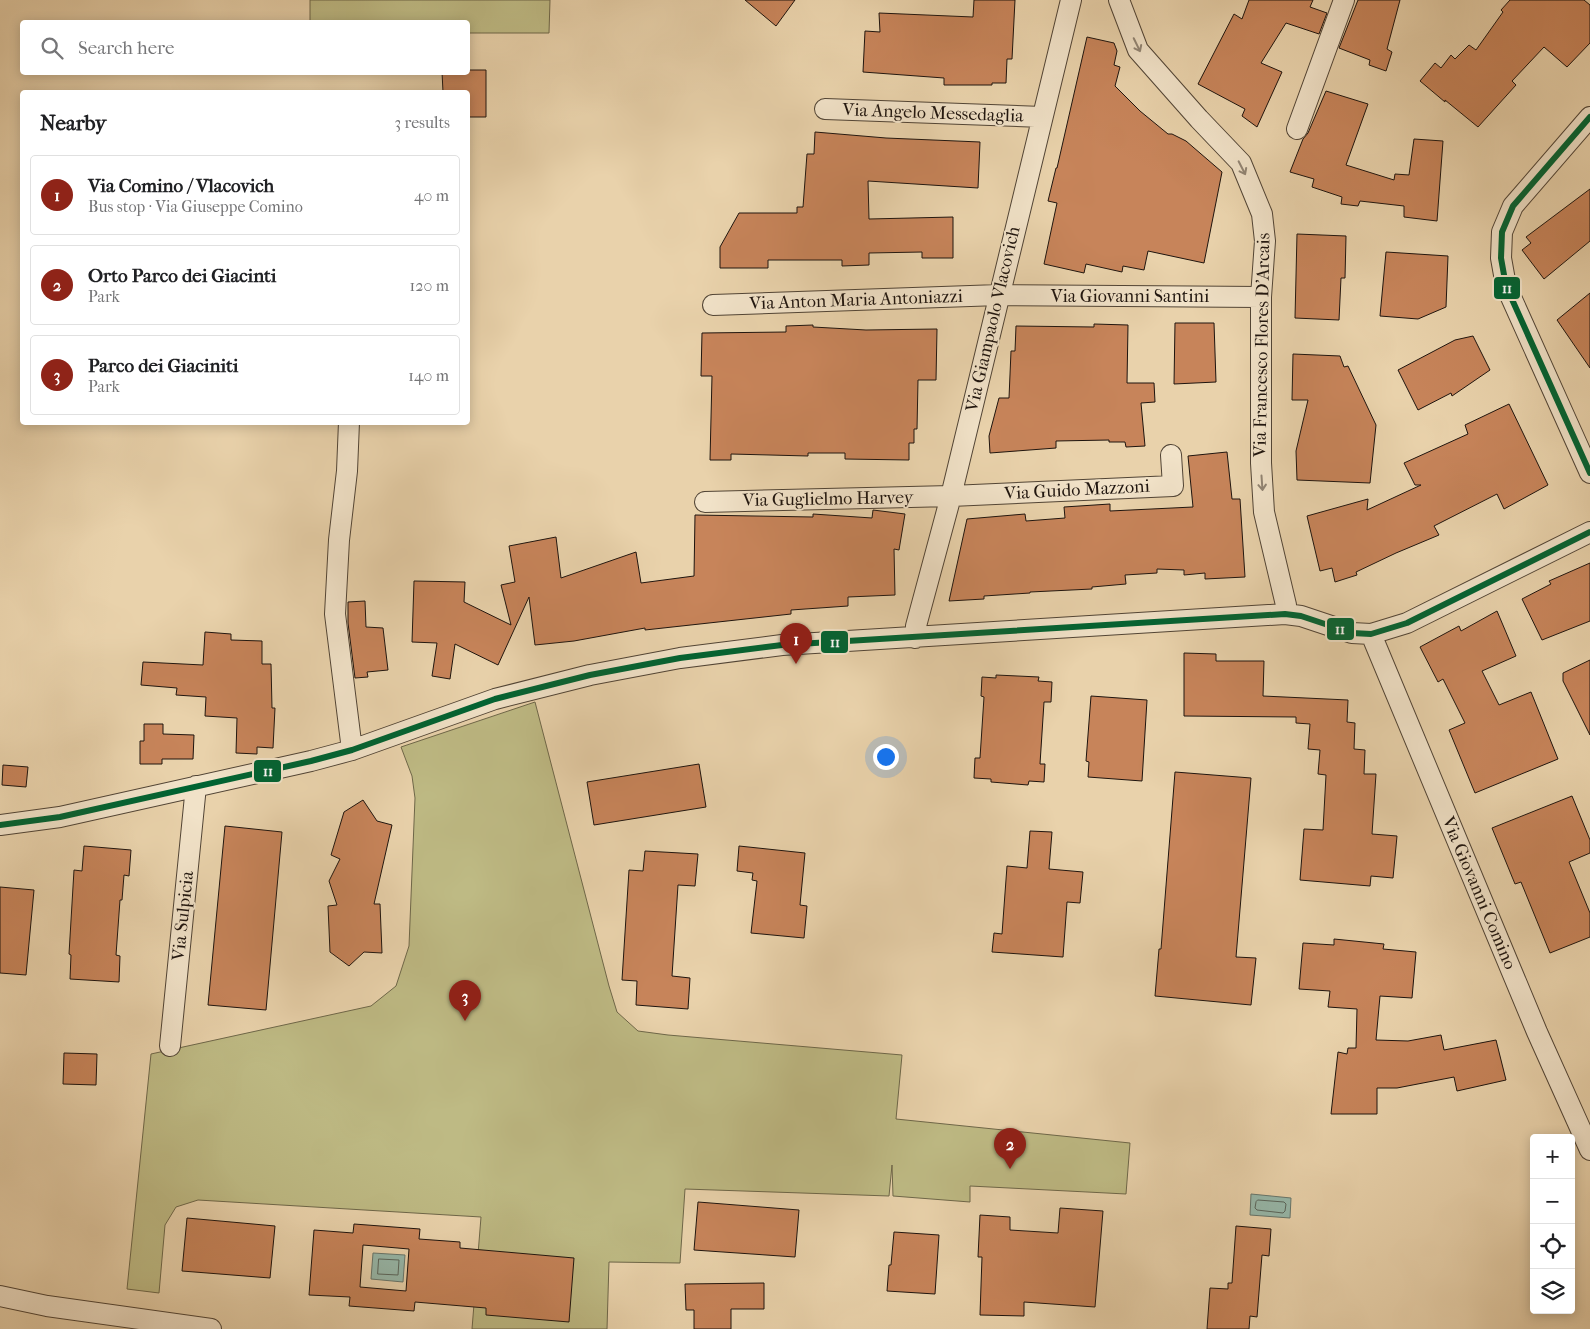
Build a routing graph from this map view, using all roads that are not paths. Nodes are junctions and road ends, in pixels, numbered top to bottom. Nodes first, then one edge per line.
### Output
1 (1071, 0) edge
2 (1118, 0) edge
3 (1344, 0) edge
4 (825, 109) dead end
5 (1042, 117) junction
6 (1590, 117) edge
7 (1297, 130) dead end
8 (999, 296) junction
9 (1261, 297) junction
10 (713, 305) dead end
11 (349, 425) edge
12 (1171, 455) dead end
13 (1590, 473) edge
14 (951, 496) junction
15 (706, 502) dead end
16 (1590, 532) edge
17 (1285, 614) junction
18 (1371, 634) junction
19 (915, 638) junction
20 (352, 750) junction
21 (196, 786) junction
22 (0, 825) edge
23 (170, 1046) dead end
24 (1590, 1150) edge
25 (0, 1296) edge
26 (210, 1329) edge

1 - 5 street, Via Giampaolo Vlacovich
2 -> 9 street, Via Francesco Flores D'Arcais
3 - 7 street
4 - 5 street, Via Angelo Messedaglia
5 - 8 street, Via Giampaolo Vlacovich
6 - 13 street
8 - 9 street, Via Giovanni Santini
8 - 10 street, Via Anton Maria Antoniazzi
8 - 14 street, Via Giampaolo Vlacovich
9 -> 17 street, Via Francesco Flores D'Arcais
11 - 20 street
12 - 14 street, Via Guido Mazzoni
14 - 15 street, Via Guglielmo Harvey
14 - 19 street, Via Giampaolo Vlacovich
16 - 18 street
17 - 18 street
17 - 19 street
18 - 24 street, Via Giovanni Comino
19 - 20 street
20 - 21 street
21 - 22 street
21 - 23 street, Via Sulpicia
25 - 26 street

